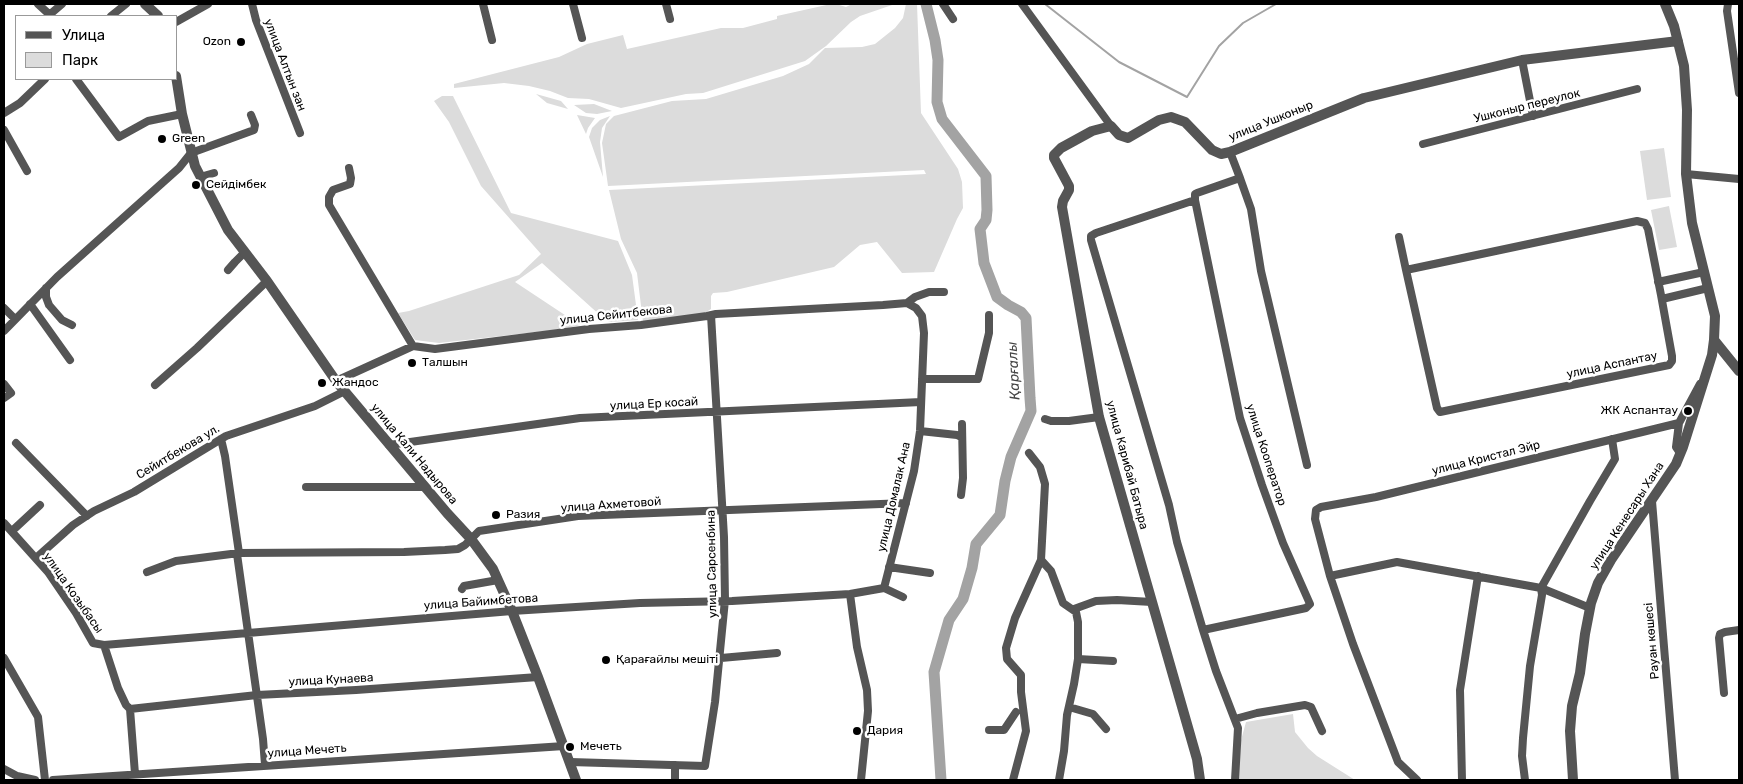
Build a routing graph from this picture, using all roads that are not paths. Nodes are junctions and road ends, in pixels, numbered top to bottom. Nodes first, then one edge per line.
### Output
1 (38, 4) edge
2 (62, 4) edge
3 (126, 4) edge
4 (145, 4) edge
5 (208, 4) edge
6 (252, 4) edge
7 (483, 4) edge
8 (573, 4) edge
9 (666, 4) edge
10 (943, 4) edge
11 (1022, 4) edge
12 (1665, 4) edge
13 (1728, 4) edge
14 (48, 15) edge
15 (50, 15) edge
16 (113, 15) edge
17 (157, 15) edge
18 (670, 19) dead end
19 (953, 19) dead end
20 (178, 21) edge
21 (582, 38) dead end
22 (492, 40) dead end
23 (1678, 41) junction
24 (1736, 45) edge
25 (1522, 60) junction
26 (44, 80) edge
27 (77, 80) edge
28 (177, 80) edge
29 (1637, 89) dead end
30 (1739, 93) edge
31 (4, 113) edge
32 (182, 114) junction
33 (252, 115) dead end
34 (1533, 116) junction
35 (1111, 126) junction
36 (4, 130) edge
37 (300, 133) dead end
38 (1423, 144) dead end
39 (1230, 152) junction
40 (191, 153) junction
41 (349, 168) dead end
42 (27, 171) dead end
43 (214, 173) dead end
44 (1686, 174) junction
45 (200, 177) junction
46 (1240, 178) junction
47 (1739, 179) edge
48 (1195, 200) junction
49 (1399, 237) dead end
50 (245, 252) junction
51 (228, 270) dead end
52 (1406, 270) junction
53 (1704, 272) junction
54 (268, 281) junction
55 (1658, 282) junction
56 (46, 288) junction
57 (1708, 288) junction
58 (944, 292) dead end
59 (1662, 299) junction
60 (907, 303) junction
61 (30, 304) junction
62 (4, 308) edge
63 (711, 315) junction
64 (989, 315) dead end
65 (15, 320) junction
66 (72, 325) dead end
67 (4, 331) edge
68 (1714, 340) junction
69 (413, 346) junction
70 (70, 360) dead end
71 (1739, 371) edge
72 (922, 379) junction
73 (1704, 379) junction
74 (336, 381) junction
75 (4, 384) edge
76 (155, 385) dead end
77 (345, 391) junction
78 (4, 398) edge
79 (921, 402) junction
80 (718, 412) junction
81 (1099, 417) junction
82 (1044, 419) dead end
83 (1678, 423) junction
84 (962, 424) dead end
85 (920, 431) junction
86 (961, 437) junction
87 (221, 438) junction
88 (1612, 439) junction
89 (16, 443) dead end
90 (389, 445) junction
91 (1029, 453) dead end
92 (1680, 453) junction
93 (1307, 466) dead end
94 (306, 487) dead end
95 (424, 487) junction
96 (961, 495) dead end
97 (1652, 500) junction
98 (906, 503) junction
99 (40, 506) dead end
100 (722, 510) junction
101 (87, 516) junction
102 (4, 523) edge
103 (12, 531) junction
104 (471, 539) junction
105 (238, 553) junction
106 (36, 558) junction
107 (1041, 560) junction
108 (890, 567) junction
109 (148, 572) dead end
110 (930, 573) dead end
111 (1330, 576) junction
112 (1478, 576) junction
113 (498, 580) junction
114 (884, 588) junction
115 (1541, 588) junction
116 (462, 589) dead end
117 (850, 594) junction
118 (903, 597) dead end
119 (726, 600) junction
120 (1152, 602) junction
121 (1590, 608) junction
122 (1074, 609) junction
123 (512, 611) junction
124 (1203, 630) junction
125 (1739, 630) edge
126 (248, 632) junction
127 (104, 645) junction
128 (777, 653) dead end
129 (4, 658) edge
130 (721, 658) junction
131 (1078, 659) junction
132 (1113, 661) dead end
133 (538, 677) junction
134 (1724, 692) dead end
135 (256, 695) junction
136 (128, 707) junction
137 (1069, 707) junction
138 (1017, 712) junction
139 (1234, 719) junction
140 (1106, 729) dead end
141 (989, 730) dead end
142 (1322, 731) dead end
143 (564, 746) junction
144 (570, 762) junction
145 (265, 765) junction
146 (675, 765) junction
147 (4, 770) edge
148 (135, 774) junction
149 (124, 778) edge
150 (35, 780) edge
151 (45, 780) edge
152 (53, 780) edge
153 (576, 780) edge
154 (675, 780) edge
155 (861, 780) edge
156 (1013, 780) edge
157 (1059, 780) edge
158 (1200, 780) edge
159 (1235, 780) edge
160 (1417, 780) edge
161 (1462, 780) edge
162 (1525, 780) edge
163 (1573, 780) edge
164 (1675, 780) edge

1 - 14 street
2 - 15 street
3 - 16 street
4 - 17 street
5 - 20 street
6 - 37 street, улица Алтын зан
7 - 22 street
8 - 21 street
9 - 18 street
10 - 19 street
11 - 35 street
12 - 23 street, улица Кенесары Хана
13 - 24 street
23 - 25 street, улица Ушконыр
23 - 44 street, улица Кенесары Хана
24 - 30 street
25 - 34 street
25 - 39 street, улица Ушконыр
26 - 31 street
27 - 32 street
28 - 32 street, улица Кали Надырова
29 - 34 street, Ушконыр переулок
32 - 40 street, улица Кали Надырова
33 - 40 street
34 - 38 street, Ушконыр переулок
35 - 39 street, улица Ушконыр
35 - 81 street, улица Карибай Батыра
36 - 42 street
39 - 46 street
40 - 45 street, улица Кали Надырова
40 - 56 street
41 - 69 street
43 - 45 street
44 - 47 street
44 - 53 street, улица Кенесары Хана
45 - 50 street, улица Кали Надырова
46 - 48 street
46 - 93 street
48 - 124 street
48 - 124 street, улица Кооператор
49 - 52 street, улица Аспантау
50 - 51 street
50 - 54 street, улица Кали Надырова
52 - 55 street, улица Аспантау
52 - 59 street, улица Аспантау
53 - 55 street
53 - 57 street, улица Кенесары Хана
54 - 74 street, улица Кали Надырова
54 - 76 street
55 - 59 street, улица Аспантау
56 - 61 street
56 - 66 street
57 - 59 street
57 - 68 street, улица Кенесары Хана
58 - 60 street
60 - 63 street, улица Сейитбекова
60 - 72 street, улица Домалак Ана
61 - 65 street
61 - 70 street
62 - 65 street
63 - 69 street, улица Сейитбекова
63 - 80 street, улица Сарсенбина
64 - 72 street
65 - 67 street
68 - 71 street
68 - 73 street, улица Кенесары Хана
69 - 74 street
72 - 79 street, улица Домалак Ана
73 - 83 street
73 - 92 street, улица Кенесары Хана
74 - 77 street, улица Кали Надырова
75 - 78 street
77 - 87 street, Сейитбекова ул.
77 - 90 street, улица Кали Надырова
79 - 80 street, улица Ер косай
79 - 85 street, улица Домалак Ана
80 - 90 street, улица Ер косай
80 - 100 street, улица Сарсенбина
81 - 82 street
81 - 120 street, улица Карибай Батыра
83 - 88 street, улица Кристал Эйр
83 - 92 street
84 - 86 street
85 - 86 street
85 - 98 street, улица Домалак Ана
86 - 96 street
87 - 101 street, Сейитбекова ул.
87 - 105 street
88 - 111 street, улица Кристал Эйр
88 - 115 street
89 - 101 street
90 - 95 street, улица Кали Надырова
91 - 107 street
92 - 97 street, улица Кенесары Хана
94 - 95 street
95 - 104 street, улица Кали Надырова
97 - 121 street, улица Кенесары Хана
97 - 164 street, Рауан көшесі
98 - 100 street, улица Ахметовой
98 - 108 street, улица Домалак Ана
99 - 103 street
100 - 104 street, улица Ахметовой
100 - 119 street, улица Сарсенбина
101 - 106 street, Сейитбекова ул.
102 - 103 street, улица Козыбасы
103 - 106 street, улица Козыбасы
104 - 105 street, улица Ахметовой
104 - 113 street, улица Кали Надырова
105 - 109 street, улица Ахметовой
105 - 126 street
106 - 127 street, улица Козыбасы
107 - 122 street
107 - 138 street
108 - 110 street
108 - 114 street, улица Домалак Ана
111 - 112 street
111 - 160 street, улица Кристал Эйр
112 - 115 street
112 - 161 street
113 - 116 street
113 - 123 street, улица Кали Надырова
114 - 117 street, улица Байимбетова
114 - 118 street
115 - 121 street
115 - 162 street
117 - 119 street, улица Байимбетова
117 - 155 street
119 - 123 street, улица Байимбетова
119 - 130 street, улица Сарсенбина
120 - 122 street
120 - 158 street, улица Карибай Батыра
121 - 163 street, улица Кенесары Хана
122 - 131 street
123 - 126 street, улица Байимбетова
123 - 133 street, улица Кали Надырова
124 - 139 street
125 - 134 street
126 - 127 street, улица Байимбетова
126 - 135 street
127 - 136 street, улица Козыбасы
128 - 130 street
129 - 151 street
130 - 146 street, улица Сарсенбина
131 - 132 street
131 - 137 street
133 - 135 street, улица Кунаева
133 - 143 street, улица Кали Надырова
135 - 136 street, улица Кунаева
135 - 145 street
136 - 148 street, улица Козыбасы
137 - 140 street
137 - 157 street
138 - 141 street
138 - 156 street
139 - 142 street
139 - 159 street
143 - 144 street, улица Кали Надырова
143 - 145 street, улица Мечеть
144 - 146 street, улица Сарсенбина
144 - 153 street, улица Кали Надырова
145 - 148 street, улица Мечеть
146 - 154 street
147 - 150 street
148 - 149 street, улица Мечеть
149 - 152 street, улица Мечеть

